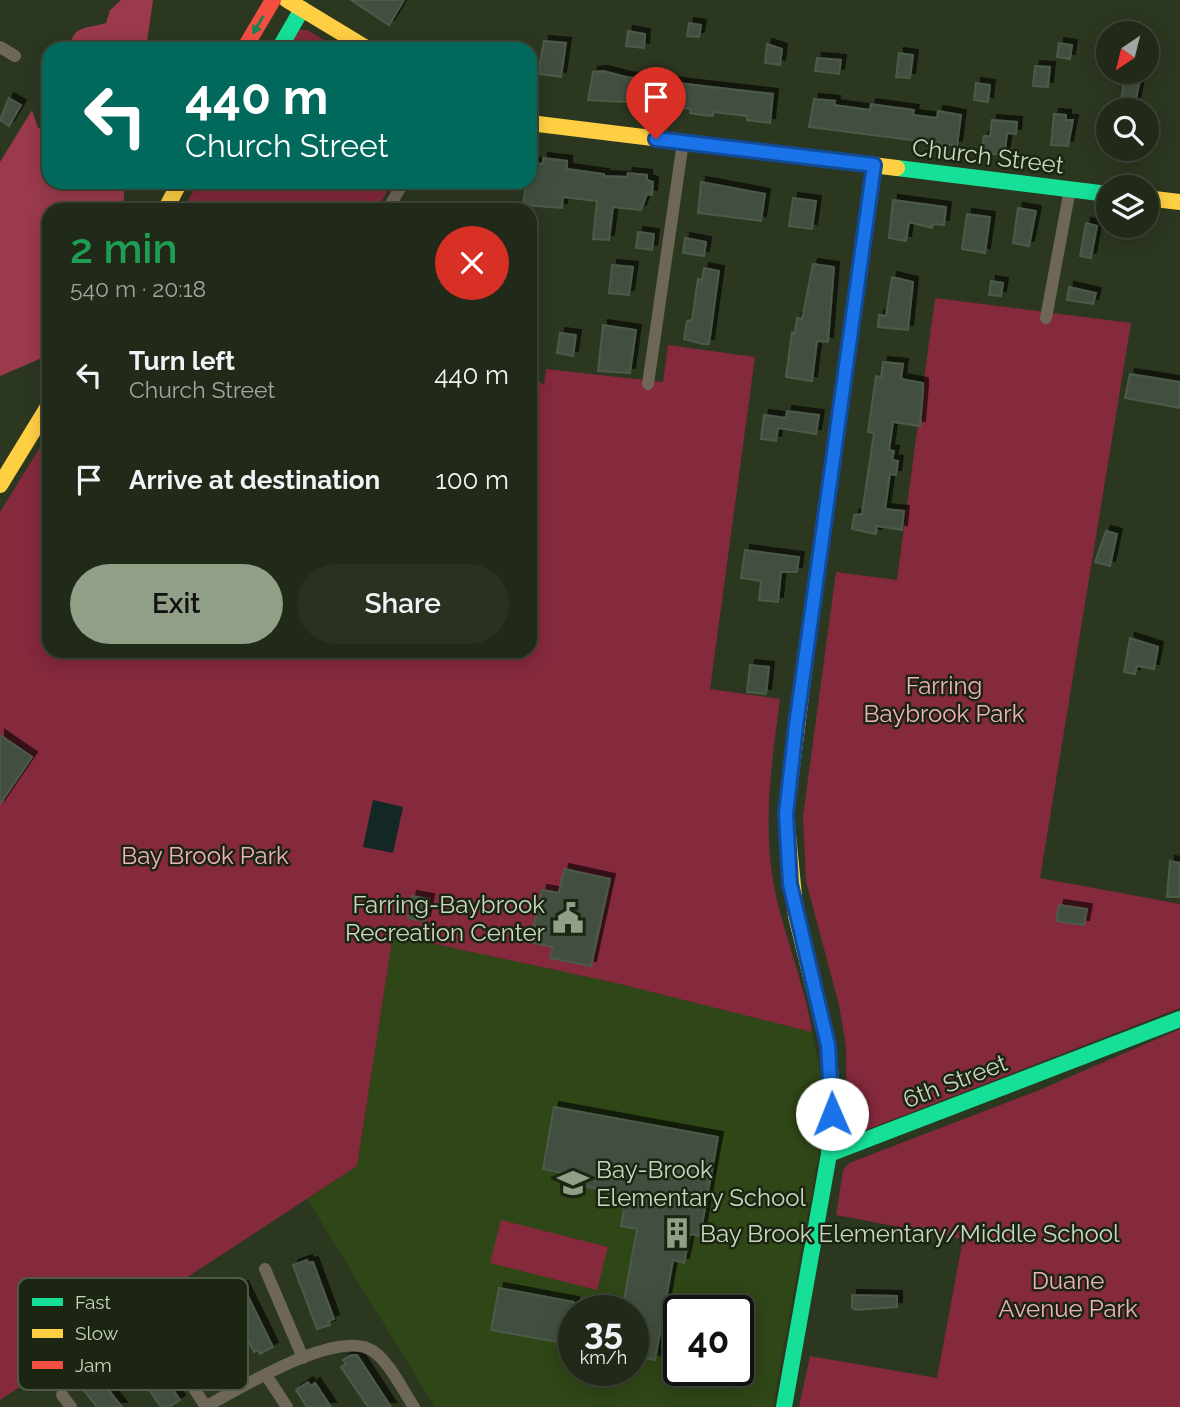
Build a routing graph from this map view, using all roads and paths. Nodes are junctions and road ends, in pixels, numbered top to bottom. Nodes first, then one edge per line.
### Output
1 (273, 0) edge
2 (287, 0) edge
3 (302, 9) junction
4 (248, 42) edge
5 (283, 42) edge
6 (356, 42) edge
7 (0, 47) edge
8 (15, 57) dead end
9 (537, 124) edge
10 (683, 142) junction
11 (874, 165) junction
12 (1070, 189) junction
13 (1096, 192) edge
14 (1159, 200) edge
15 (1180, 202) edge
16 (1046, 318) dead end
17 (648, 384) dead end
18 (42, 416) edge
19 (0, 484) edge
20 (1180, 1019) edge
21 (829, 1154) junction
22 (265, 1269) dead end
23 (303, 1358) junction
24 (265, 1376) junction
25 (248, 1385) edge
26 (195, 1390) edge
27 (238, 1390) edge
28 (62, 1395) dead end
29 (71, 1407) edge
30 (206, 1407) edge
31 (287, 1407) edge
32 (414, 1407) edge
33 (785, 1407) edge

1 -> 4 street
2 - 3 street
3 - 5 street
3 - 6 street
7 - 8 street
9 - 10 street, Church Street
10 - 11 street, Church Street
10 - 17 street
11 - 12 street, Church Street
11 - 21 street
12 - 13 street, Church Street
12 - 16 street
14 - 15 street
18 - 19 street
20 - 21 street, 6th Street
21 - 33 street
22 - 23 street
23 - 24 street
23 - 32 street
24 - 25 street
24 - 31 street
26 - 30 street
27 - 30 street
28 - 29 street

